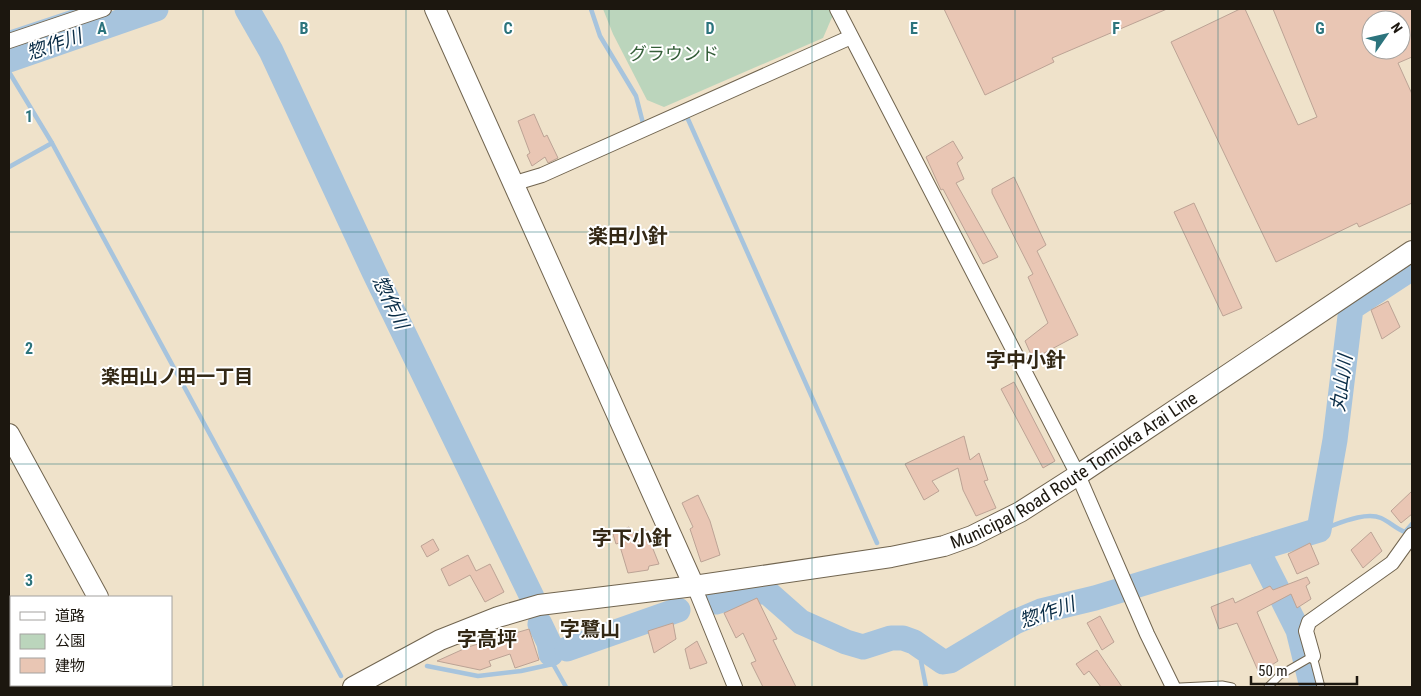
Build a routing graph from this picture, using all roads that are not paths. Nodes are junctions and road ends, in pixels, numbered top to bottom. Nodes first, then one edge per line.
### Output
1 (104, 9) edge
2 (435, 9) edge
3 (837, 9) edge
4 (851, 37) junction
5 (9, 41) edge
6 (512, 184) junction
7 (1412, 251) edge
8 (9, 434) edge
9 (1078, 476) junction
10 (1412, 535) edge
11 (694, 586) junction
12 (97, 596) edge
13 (1308, 660) junction
14 (353, 687) edge
15 (735, 687) edge
16 (1173, 687) edge
17 (1180, 687) edge
18 (1232, 687) edge
19 (1268, 687) edge
20 (1321, 687) edge

1 - 5 street
2 - 6 street
3 - 4 street
4 - 6 street
4 - 9 street
6 - 11 street
7 - 9 street, Municipal Road Route Tomioka Arai Line
8 - 12 street
9 - 11 street, Municipal Road Route Tomioka Arai Line
9 - 16 street
10 - 13 street
11 - 14 street, Municipal Road Route Tomioka Arai Line
11 - 15 street
13 - 19 lane
13 - 20 lane
17 - 18 lane

